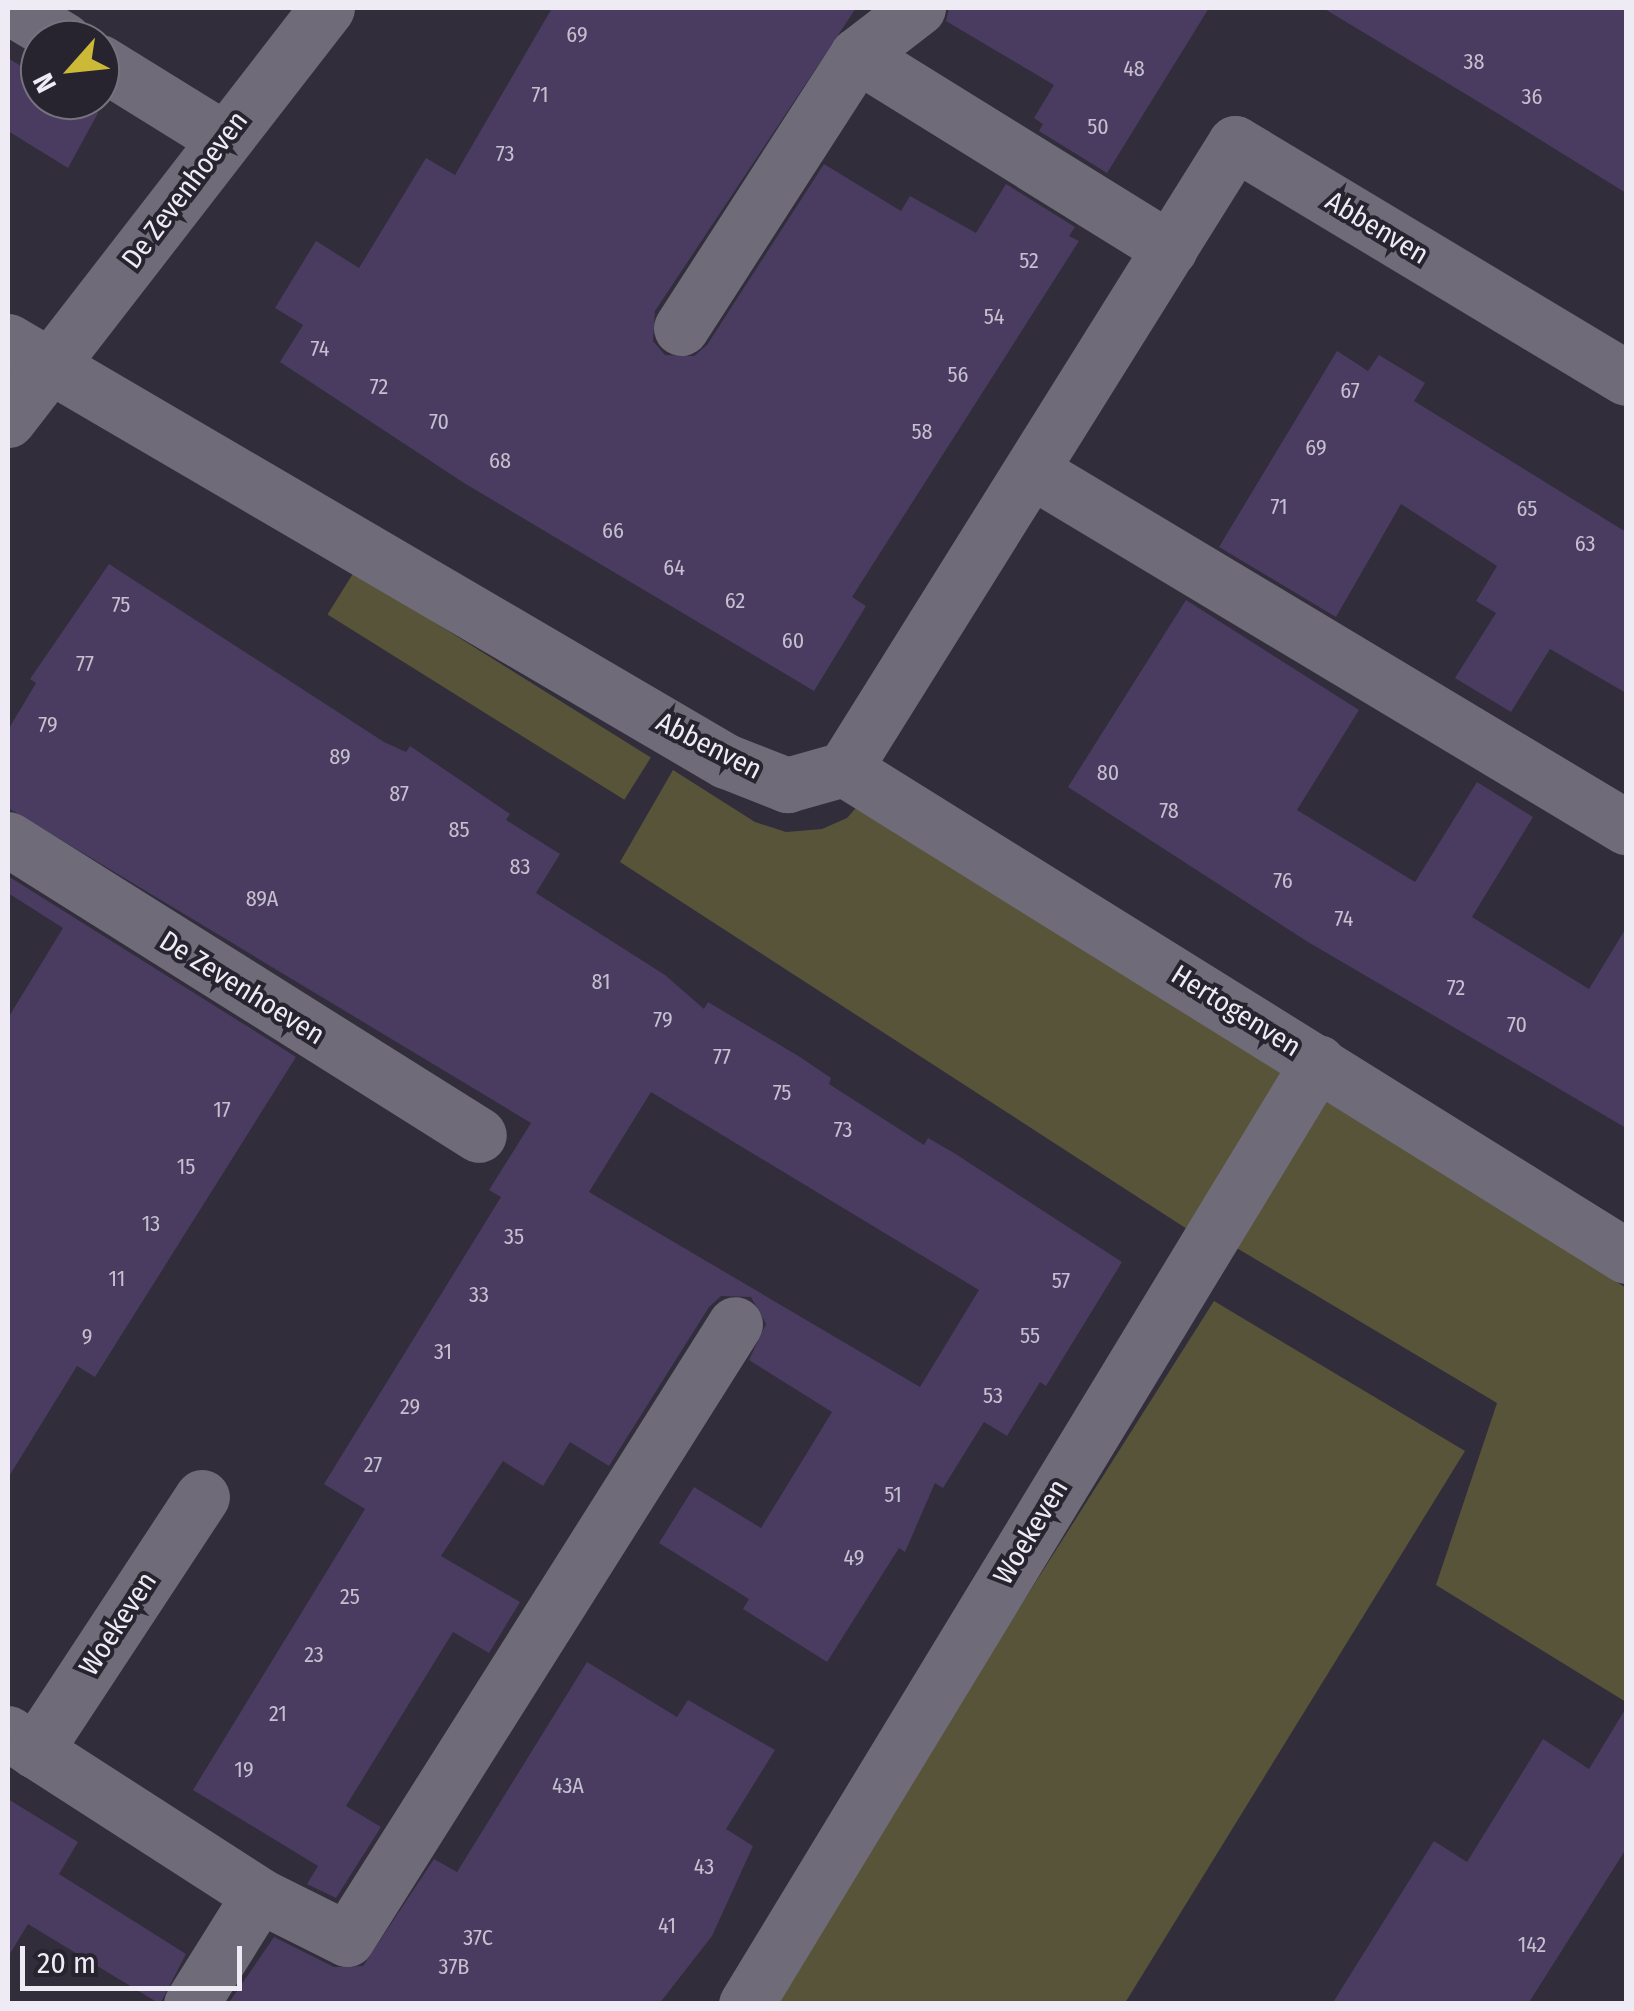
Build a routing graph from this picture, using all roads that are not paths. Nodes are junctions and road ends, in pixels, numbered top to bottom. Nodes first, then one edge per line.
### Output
1 (326, 8) edge
2 (918, 8) edge
3 (857, 54) junction
4 (120, 74) edge
5 (224, 139) junction
6 (1170, 249) junction
7 (681, 328) dead end
8 (29, 354) edge
9 (1626, 378) edge
10 (8, 420) edge
11 (1032, 471) junction
12 (844, 769) junction
13 (1626, 827) edge
14 (8, 839) edge
15 (1318, 1062) junction
16 (479, 1134) dead end
17 (1626, 1256) edge
18 (735, 1324) dead end
19 (202, 1497) dead end
20 (21, 1742) edge
21 (259, 1895) junction
22 (192, 2004) edge
23 (746, 2004) edge

1 - 5 street, De Zevenhoeven
2 - 3 street
3 - 6 street
3 - 7 street
4 - 5 street
5 - 8 street, De Zevenhoeven
6 - 9 street, Abbenven
6 - 11 street, Abbenven
8 - 10 street, De Zevenhoeven
8 - 12 street, Abbenven
11 - 12 street, Abbenven
11 - 13 street
12 - 15 street, Hertogenven
14 - 16 street, De Zevenhoeven
15 - 17 street, Hertogenven
15 - 23 street, Woekeven
18 - 21 street, Woekeven
19 - 20 street, Woekeven
20 - 21 street, Woekeven
21 - 22 street

